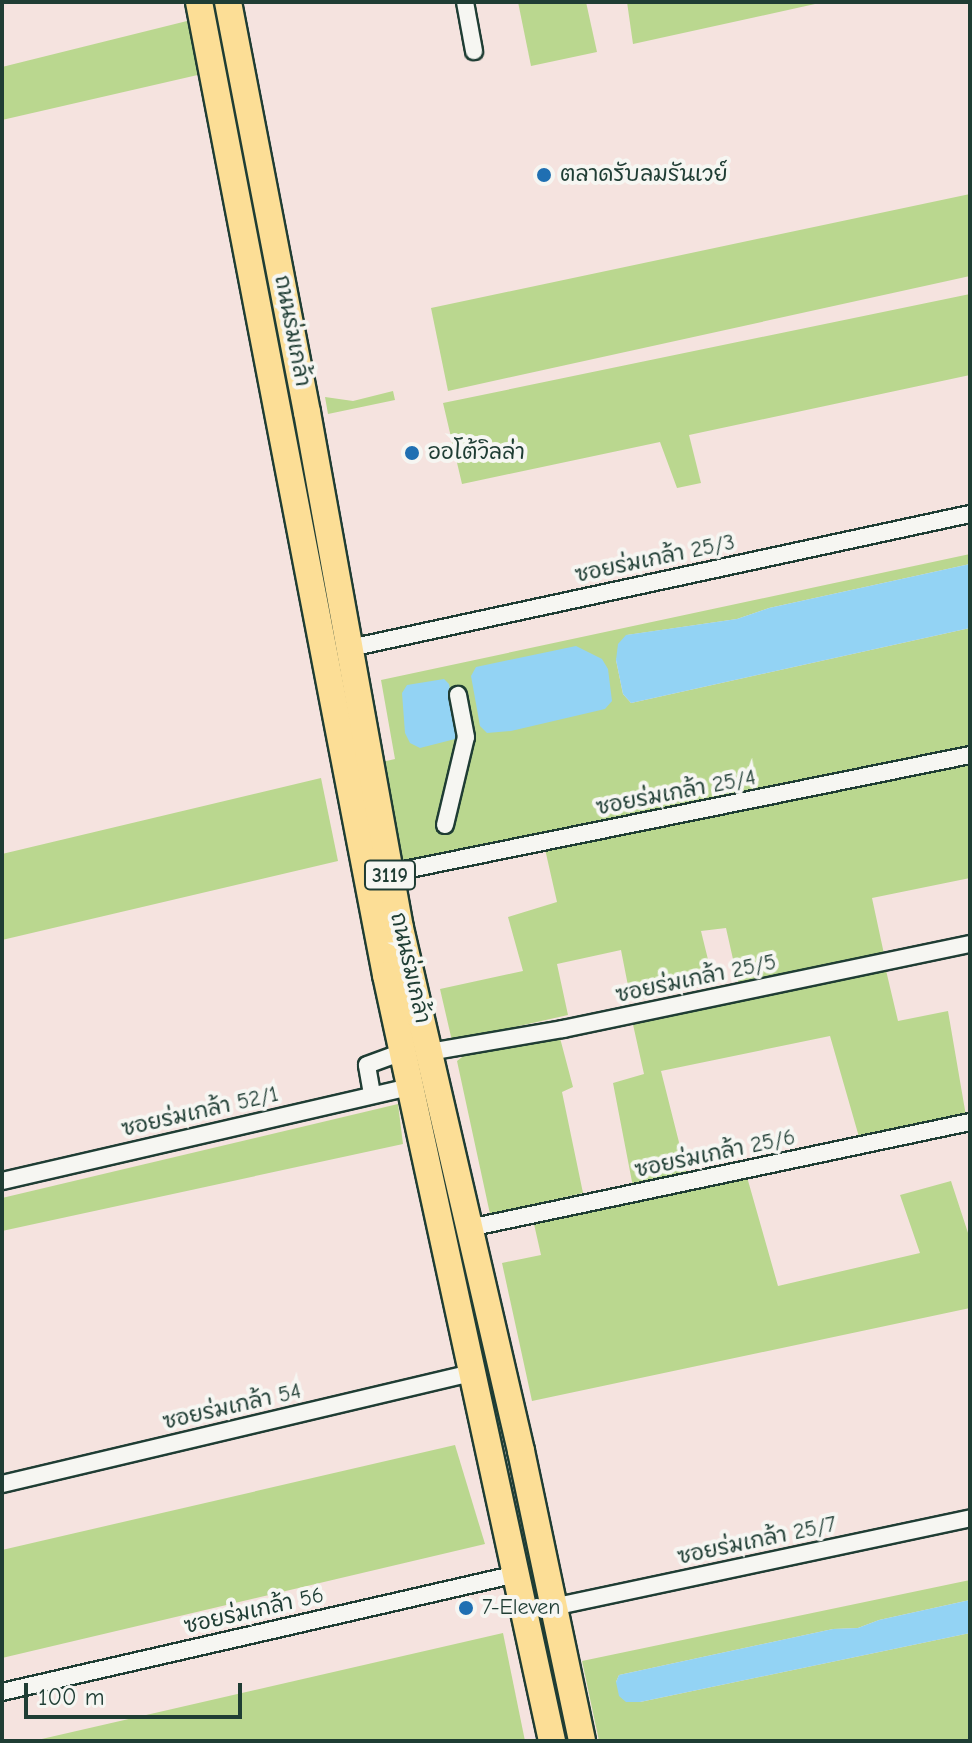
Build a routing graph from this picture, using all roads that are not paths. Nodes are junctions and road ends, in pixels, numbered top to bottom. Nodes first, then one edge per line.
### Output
1 (199, 2) edge
2 (228, 2) edge
3 (465, 2) edge
4 (474, 51) dead end
5 (970, 514) edge
6 (350, 648) junction
7 (458, 695) dead end
8 (970, 755) edge
9 (445, 825) dead end
10 (390, 873) junction
11 (970, 944) edge
12 (402, 1052) junction
13 (429, 1052) junction
14 (409, 1087) junction
15 (372, 1094) junction
16 (970, 1122) edge
17 (2, 1181) edge
18 (469, 1228) junction
19 (472, 1373) junction
20 (2, 1484) edge
21 (970, 1518) edge
22 (517, 1574) junction
23 (553, 1607) junction
24 (2, 1692) edge
25 (552, 1741) edge
26 (582, 1741) edge

1 - 12 main road, ถนนร่มเกล้า / 3119
2 - 6 main road, ถนนร่มเกล้า / 3119
3 - 4 street
5 - 6 street, ซอยร่มเกล้า 25/3
6 - 10 main road, ถนนร่มเกล้า / 3119
7 - 9 street
8 - 10 street, ซอยร่มเกล้า 25/4
10 - 13 main road, ถนนร่มเกล้า / 3119
11 - 13 street, ซอยร่มเกล้า 25/5
12 - 14 main road, ถนนร่มเกล้า / 3119
12 - 15 street
13 - 18 main road, ถนนร่มเกล้า / 3119
14 - 15 street, ซอยร่มเกล้า 52/1
14 - 19 main road, ถนนร่มเกล้า / 3119
15 - 17 street, ซอยร่มเกล้า 52/1
16 - 18 street, ซอยร่มเกล้า 25/6
18 - 23 main road, ถนนร่มเกล้า / 3119
19 - 20 street, ซอยร่มเกล้า 54
19 - 22 main road, ถนนร่มเกล้า / 3119
21 - 23 street, ซอยร่มเกล้า 25/7
22 - 24 street, ซอยร่มเกล้า 56
22 - 25 main road, ถนนร่มเกล้า / 3119
23 - 26 main road, ถนนร่มเกล้า / 3119

